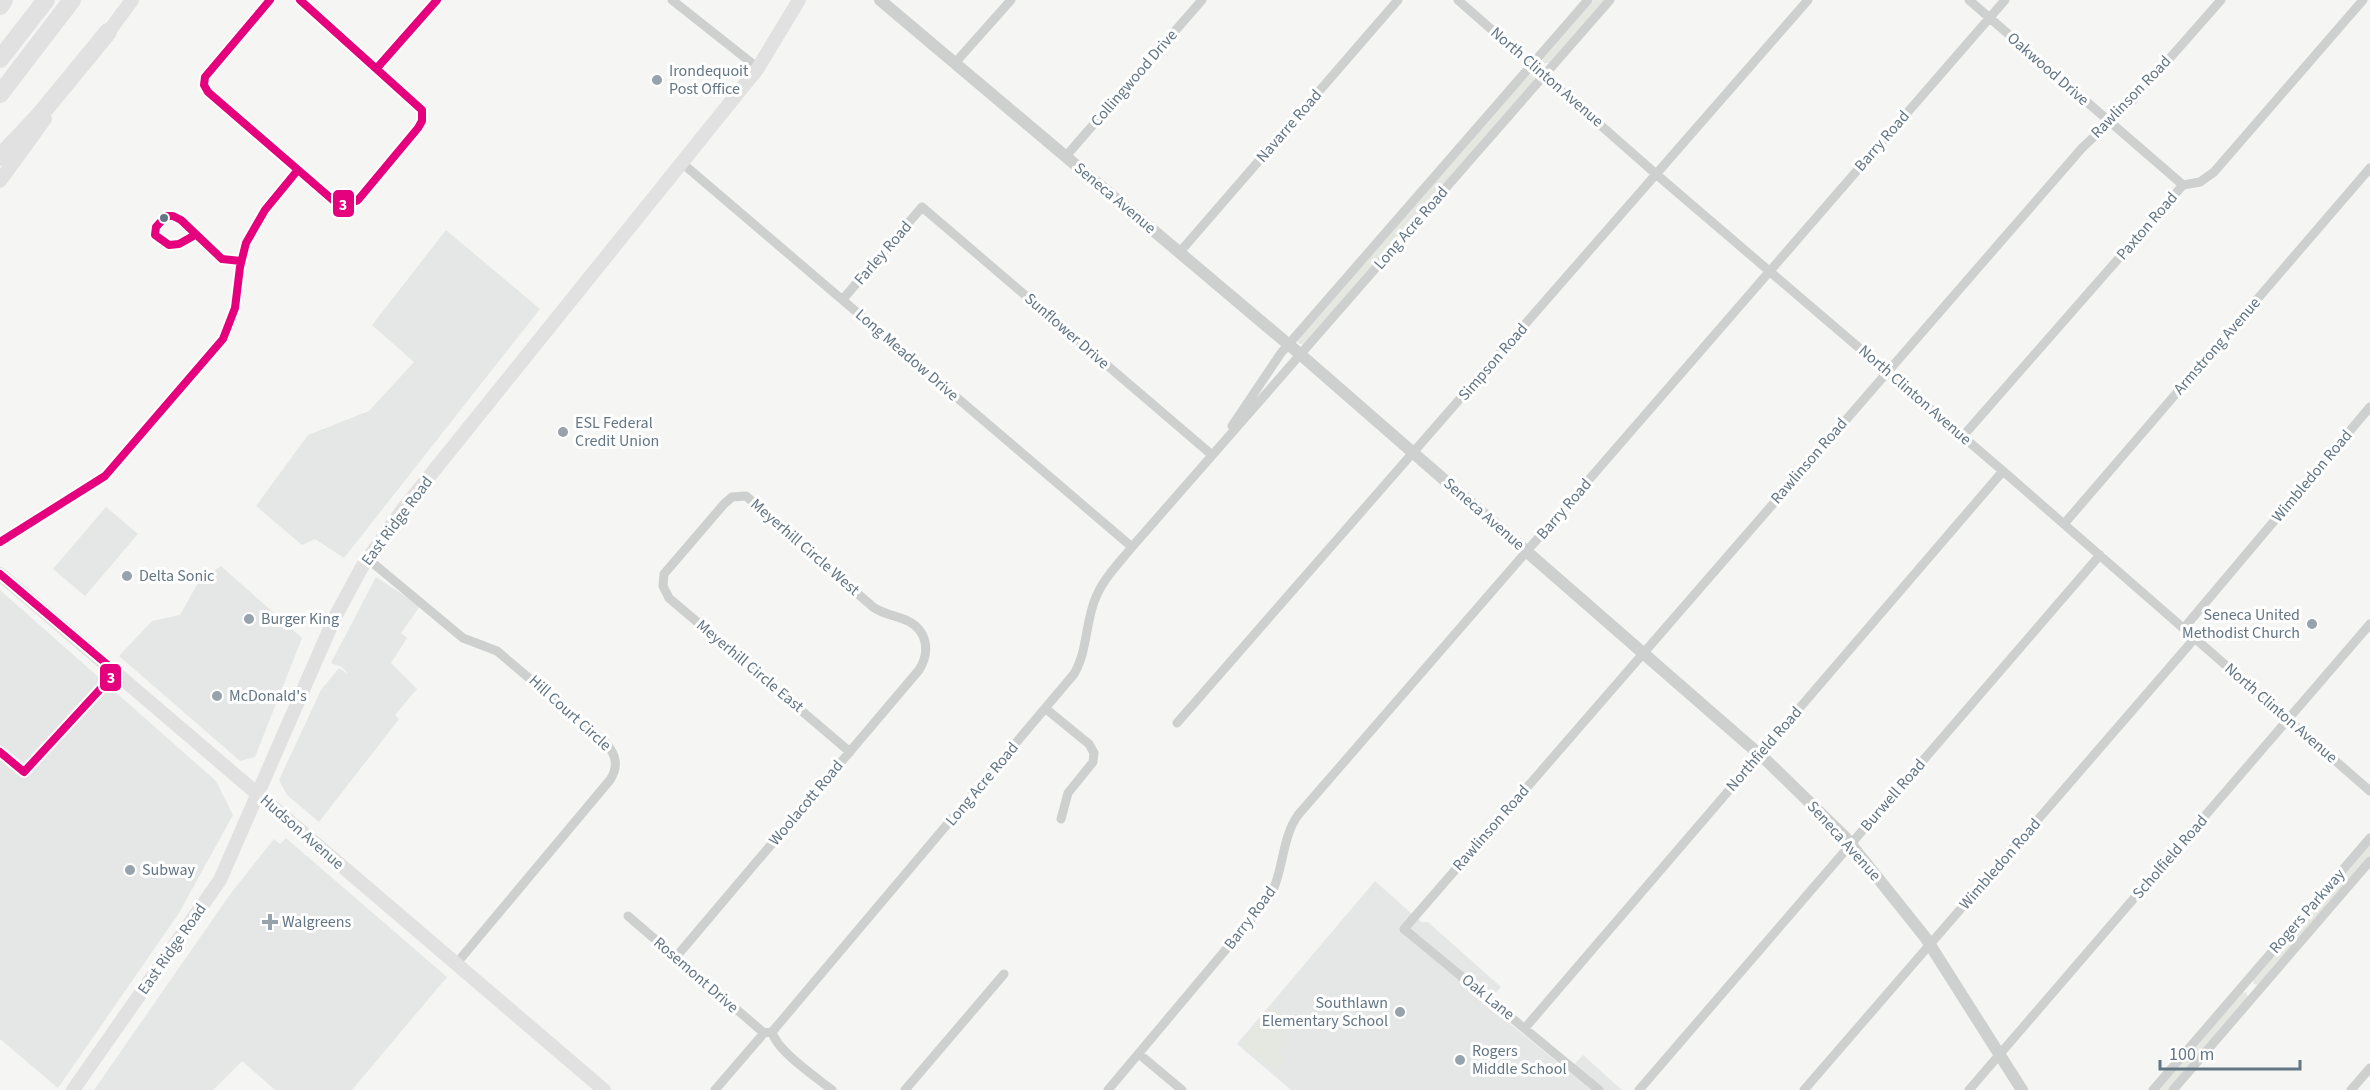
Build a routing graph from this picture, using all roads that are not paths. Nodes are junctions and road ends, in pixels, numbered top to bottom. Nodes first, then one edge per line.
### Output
1 (4, 0) edge
2 (46, 0) edge
3 (72, 0) edge
4 (132, 0) edge
5 (270, 0) edge
6 (300, 0) edge
7 (437, 0) edge
8 (672, 0) edge
9 (798, 0) edge
10 (880, 0) edge
11 (1011, 0) edge
12 (1202, 0) edge
13 (1398, 0) edge
14 (1458, 0) edge
15 (1588, 0) edge
16 (1610, 0) edge
17 (1808, 0) edge
18 (1969, 0) edge
19 (2005, 0) edge
20 (2221, 0) edge
21 (2363, 0) edge
22 (0, 5) edge
23 (1989, 18) junction
24 (108, 32) junction
25 (0, 59) edge
26 (956, 63) junction
27 (1532, 64) junction
28 (377, 68) junction
29 (758, 68) junction
30 (1544, 75) junction
31 (0, 94) edge
32 (2109, 122) junction
33 (1066, 156) junction
34 (0, 157) edge
35 (682, 163) junction
36 (2370, 168) edge
37 (297, 171) junction
38 (1657, 174) junction
39 (0, 181) edge
40 (2183, 185) junction
41 (922, 207) joint
42 (1179, 253) junction
43 (1770, 271) junction
44 (843, 299) junction
45 (1295, 350) junction
46 (1887, 371) junction
47 (2370, 407) edge
48 (1963, 436) junction
49 (1413, 453) junction
50 (1212, 455) junction
51 (2003, 471) junction
52 (2064, 524) junction
53 (0, 542) edge
54 (1132, 547) junction
55 (1528, 552) junction
56 (2100, 555) junction
57 (368, 559) junction
58 (0, 574) edge
59 (664, 574) joint
60 (2370, 624) edge
61 (2184, 628) junction
62 (2195, 638) junction
63 (926, 645) joint
64 (1644, 653) junction
65 (1046, 709) junction
66 (2288, 719) junction
67 (1177, 723) dead end
68 (850, 752) junction
69 (1759, 754) junction
70 (2370, 791) edge
71 (257, 793) junction
72 (1061, 819) dead end
73 (2370, 838) edge
74 (1851, 844) junction
75 (2370, 861) edge
76 (628, 916) dead end
77 (1404, 928) joint
78 (1931, 945) junction
79 (676, 957) junction
80 (456, 964) junction
81 (1004, 974) dead end
82 (2245, 984) junction
83 (2256, 993) junction
84 (1525, 1028) junction
85 (768, 1033) junction
86 (1139, 1054) junction
87 (2000, 1055) junction
88 (2370, 1068) edge
89 (73, 1090) edge
90 (604, 1090) edge
91 (715, 1090) edge
92 (832, 1090) edge
93 (905, 1090) edge
94 (1108, 1090) edge
95 (1182, 1090) edge
96 (1599, 1090) edge
97 (1638, 1090) edge
98 (1804, 1090) edge
99 (1969, 1090) edge
100 (2022, 1090) edge
101 (2153, 1090) edge
102 (2173, 1090) edge
103 (2351, 1090) edge

1 - 22 highway
2 - 25 highway
3 - 31 highway
4 - 24 main road
5 - 37 street
6 - 28 street
7 - 28 street
8 - 29 street
9 - 29 main road, East Ridge Road
10 - 26 street, Seneca Avenue
11 - 26 street
12 - 33 street, Collingwood Drive
13 - 42 street, Navarre Road
14 - 27 street, North Clinton Avenue
15 - 27 street, Long Acre Road
16 - 30 street, Long Acre Road
17 - 38 street, Simpson Road
18 - 23 street, Oakwood Drive
19 - 23 street, Barry Road
20 - 32 street, Rawlinson Road
21 - 40 street, Paxton Road
23 - 32 street, Oakwood Drive
23 - 43 street, Barry Road
24 - 34 highway
24 - 39 main road
26 - 33 street, Seneca Avenue
27 - 30 street, North Clinton Avenue
27 - 45 street, Long Acre Road
28 - 37 street
29 - 35 main road, East Ridge Road
30 - 38 street, North Clinton Avenue
30 - 45 street, Long Acre Road
32 - 40 street, Oakwood Drive
32 - 46 street, Rawlinson Road
33 - 42 street, Seneca Avenue
35 - 44 street, Long Meadow Drive
35 - 57 main road, East Ridge Road
36 - 52 street, Armstrong Avenue
37 - 53 street
38 - 43 street, North Clinton Avenue
38 - 49 street, Simpson Road
40 - 48 street, Paxton Road
41 - 44 street, Farley Road
41 - 50 street, Sunflower Drive
42 - 45 street, Seneca Avenue
43 - 46 street, North Clinton Avenue
43 - 55 street, Barry Road
44 - 54 street, Long Meadow Drive
45 - 49 street, Seneca Avenue
45 - 50 street, Long Acre Road
45 - 50 street, Long Acre Road
46 - 48 street, North Clinton Avenue
46 - 64 street, Rawlinson Road
47 - 61 street, Wimbledon Road
48 - 51 street, North Clinton Avenue
49 - 55 street, Seneca Avenue
49 - 67 street, Simpson Road
50 - 54 street, Long Acre Road
51 - 52 street, North Clinton Avenue
51 - 69 street, Northfield Road
52 - 56 street, North Clinton Avenue
54 - 65 street, Long Acre Road
55 - 64 street, Seneca Avenue
55 - 86 street, Barry Road
56 - 61 street, North Clinton Avenue
56 - 74 street, Burwell Road
57 - 71 main road, East Ridge Road
57 - 80 street, Hill Court Circle
58 - 71 main road, Hudson Avenue
59 - 63 street, Meyerhill Circle West
59 - 68 street, Meyerhill Circle East
60 - 66 street, Scholfield Road
61 - 62 street, North Clinton Avenue
62 - 66 street, North Clinton Avenue
62 - 78 street, Wimbledon Road
63 - 68 street, Woolacott Road
64 - 69 street, Seneca Avenue
64 - 77 street, Rawlinson Road
65 - 72 street
65 - 85 street, Long Acre Road
66 - 70 street, North Clinton Avenue
66 - 87 street, Scholfield Road
68 - 79 street, Woolacott Road
69 - 74 street, Seneca Avenue
69 - 84 street, Northfield Road
71 - 80 main road, Hudson Avenue
71 - 89 main road, East Ridge Road
73 - 82 street, Rogers Parkway
74 - 78 street, Seneca Avenue
74 - 97 street, Burwell Road
75 - 83 street, Rogers Parkway
76 - 79 street, Rosemont Drive
77 - 84 street, Oak Lane
78 - 87 street, Seneca Avenue
78 - 98 street, Wimbledon Road
79 - 85 street, Rosemont Drive
80 - 90 main road, Hudson Avenue
81 - 93 street
82 - 83 street
82 - 101 street, Rogers Parkway
83 - 102 street, Rogers Parkway
84 - 96 street, Oak Lane
85 - 91 street, Long Acre Road
85 - 92 street, Rosemont Drive
86 - 94 street, Barry Road
86 - 95 street
87 - 99 street, Scholfield Road
87 - 100 street, Seneca Avenue
88 - 103 street

